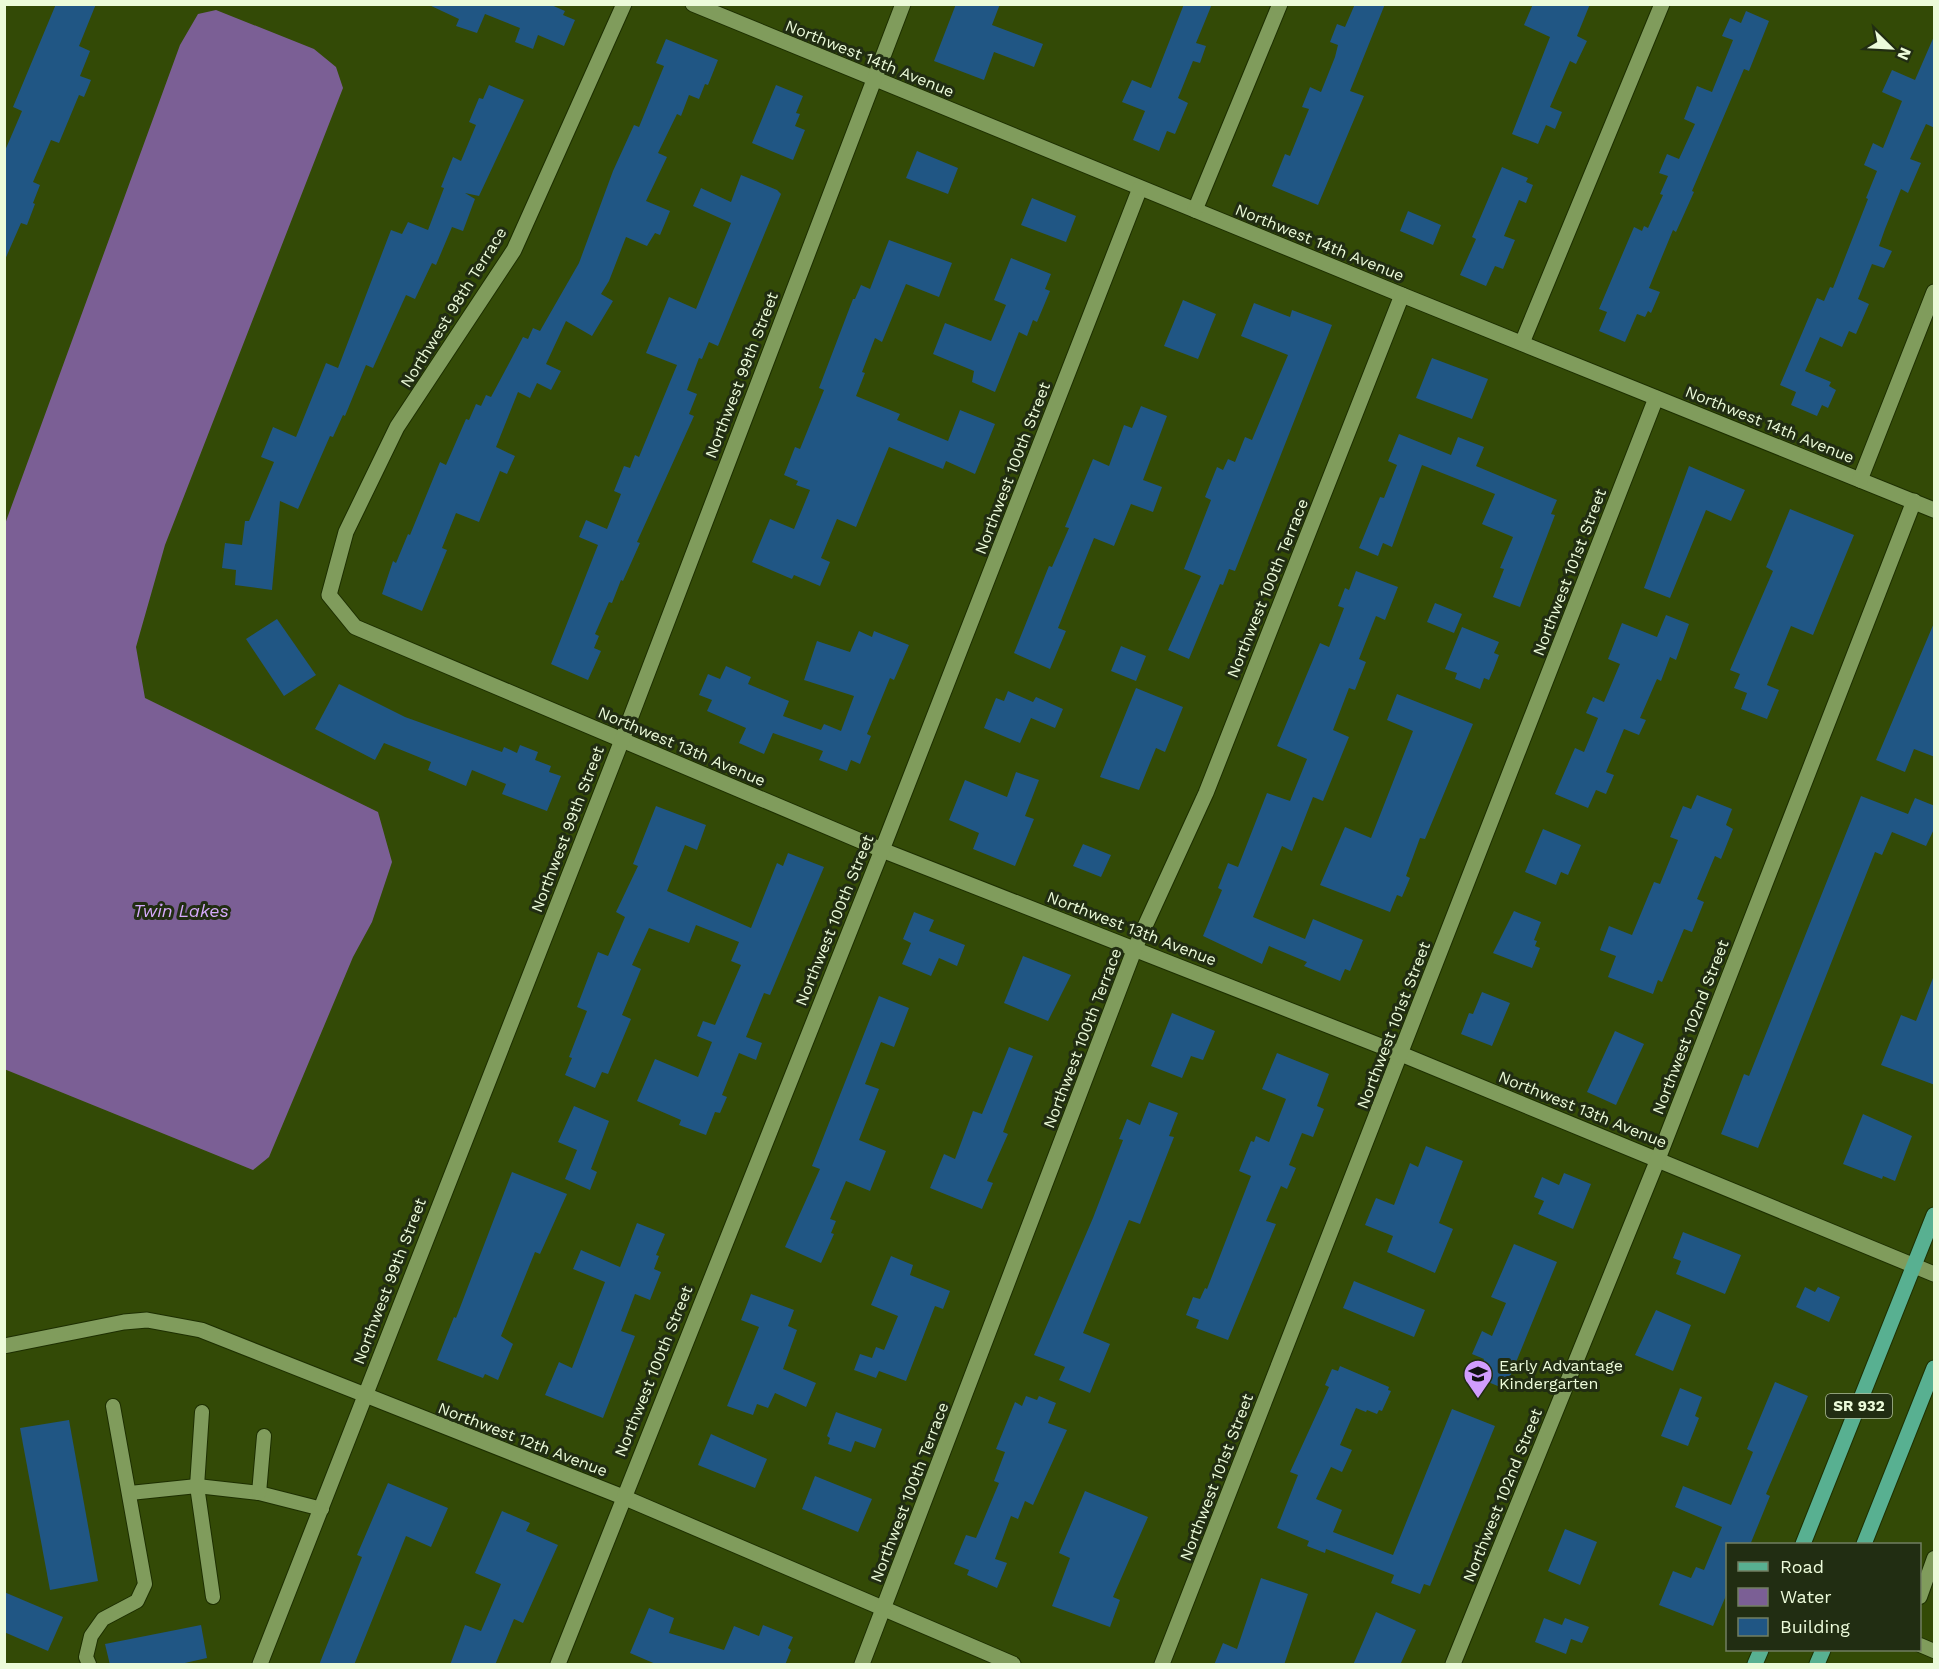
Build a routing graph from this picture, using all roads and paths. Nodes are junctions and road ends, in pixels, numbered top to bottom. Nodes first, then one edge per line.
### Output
1 (624, 4) edge
2 (693, 4) edge
3 (903, 4) edge
4 (1280, 4) edge
5 (1662, 4) edge
6 (873, 78) junction
7 (1140, 188) junction
8 (1195, 210) junction
9 (1935, 292) edge
10 (1402, 296) junction
11 (1522, 344) junction
12 (1656, 398) junction
13 (1860, 480) junction
14 (1914, 501) junction
15 (1935, 510) edge
16 (329, 596) joint
17 (622, 740) junction
18 (882, 850) junction
19 (1135, 948) junction
20 (1401, 1054) junction
21 (1658, 1158) junction
22 (1935, 1215) edge
23 (1914, 1266) junction
24 (1935, 1274) edge
25 (4, 1346) edge
26 (1935, 1368) edge
27 (363, 1396) junction
28 (113, 1406) dead end
29 (202, 1412) dead end
30 (264, 1436) dead end
31 (197, 1486) junction
32 (130, 1493) junction
33 (259, 1493) junction
34 (623, 1497) junction
35 (322, 1509) junction
36 (1804, 1543) edge
37 (1865, 1543) edge
38 (1935, 1558) edge
39 (1921, 1595) edge
40 (213, 1597) dead end
41 (884, 1610) junction
42 (1921, 1645) edge
43 (1761, 1651) edge
44 (1823, 1651) edge
45 (1935, 1651) edge
46 (89, 1665) edge
47 (260, 1665) edge
48 (558, 1665) edge
49 (862, 1665) edge
50 (1013, 1665) edge
51 (1162, 1665) edge
52 (1453, 1665) edge
53 (1755, 1665) edge
54 (1817, 1665) edge

1 - 16 street, Northwest 98th Terrace
2 - 6 street, Northwest 14th Avenue
3 - 6 street, Northwest 99th Street
4 - 8 street
5 - 11 street
6 - 7 street, Northwest 14th Avenue
6 - 17 street, Northwest 99th Street
7 - 8 street, Northwest 14th Avenue
7 - 18 street, Northwest 100th Street
8 - 10 street, Northwest 14th Avenue
9 - 13 street
10 - 11 street, Northwest 14th Avenue
10 - 19 street, Northwest 100th Terrace
11 - 12 street, Northwest 14th Avenue
12 - 13 street, Northwest 14th Avenue
12 - 20 street, Northwest 101st Street
13 - 14 street, Northwest 14th Avenue
14 - 15 street, Northwest 14th Avenue
14 - 21 street, Northwest 102nd Street
16 - 17 street, Northwest 13th Avenue
17 - 18 street, Northwest 13th Avenue
17 - 27 street, Northwest 99th Street
18 - 19 street, Northwest 13th Avenue
18 - 34 street, Northwest 100th Street
19 - 20 street, Northwest 13th Avenue
19 - 41 street, Northwest 100th Terrace
20 - 21 street, Northwest 13th Avenue
20 - 51 street, Northwest 101st Street
21 - 23 street, Northwest 13th Avenue
21 - 52 street, Northwest 102nd Street
22 - 23 main road, SR 932
23 - 24 street, Northwest 13th Avenue
23 - 36 main road, SR 932
25 - 27 street, Northwest 12th Avenue
26 - 37 main road, SR 932
27 - 34 street, Northwest 12th Avenue
27 - 35 street, Northwest 99th Street
28 - 32 lane
29 - 31 lane
30 - 33 lane
31 - 32 lane
31 - 33 lane
31 - 40 lane
32 - 46 lane
33 - 35 lane
34 - 41 street, Northwest 12th Avenue
34 - 48 street, Northwest 100th Street
35 - 47 street, Northwest 99th Street
38 - 39 lane
41 - 49 street, Northwest 100th Terrace
41 - 50 street, Northwest 12th Avenue
42 - 45 lane
43 - 53 main road
44 - 54 main road

